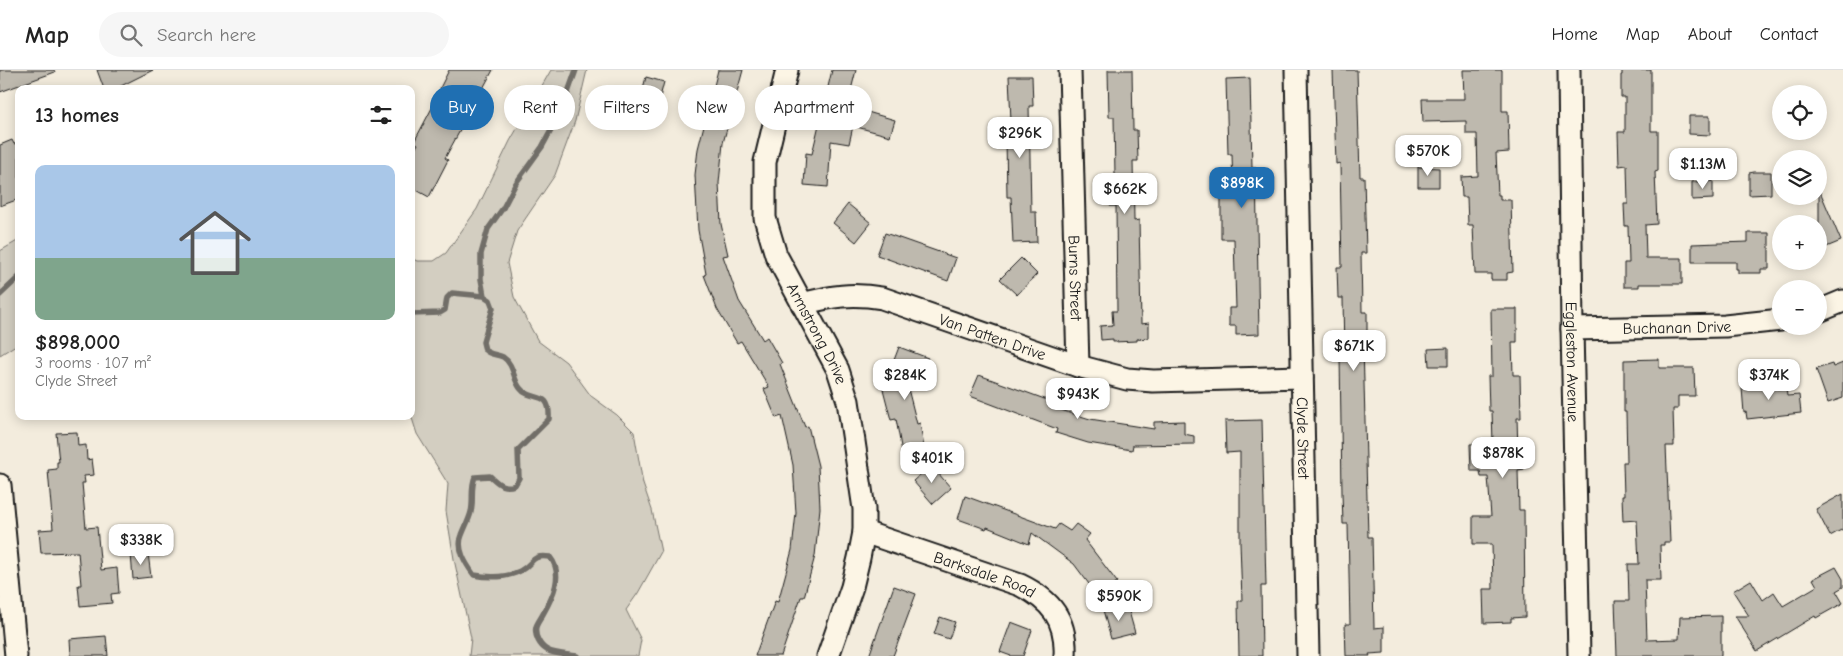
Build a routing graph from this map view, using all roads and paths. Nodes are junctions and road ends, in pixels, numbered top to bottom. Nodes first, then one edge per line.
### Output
1 (787, 70) edge
2 (1070, 70) edge
3 (1296, 70) edge
4 (1569, 70) edge
5 (1843, 301) edge
6 (802, 304) junction
7 (1827, 308) edge
8 (1772, 321) edge
9 (1572, 330) junction
10 (1078, 366) junction
11 (1302, 377) junction
12 (0, 485) edge
13 (864, 532) junction
14 (16, 656) edge
15 (828, 656) edge
16 (1065, 656) edge
17 (1308, 656) edge
18 (1579, 656) edge

1 - 6 street, Armstrong Drive
2 - 10 street, Burns Street
3 - 11 street, Clyde Street
4 - 9 street, Eggleston Avenue
5 - 7 street
6 - 10 street, Van Patten Drive
6 - 13 street, Armstrong Drive
8 - 9 street, Buchanan Drive
9 - 18 street, Eggleston Avenue
10 - 11 street, Van Patten Drive
11 - 17 street, Clyde Street
12 - 14 street
13 - 15 street, Armstrong Drive
13 - 16 street, Barksdale Road

